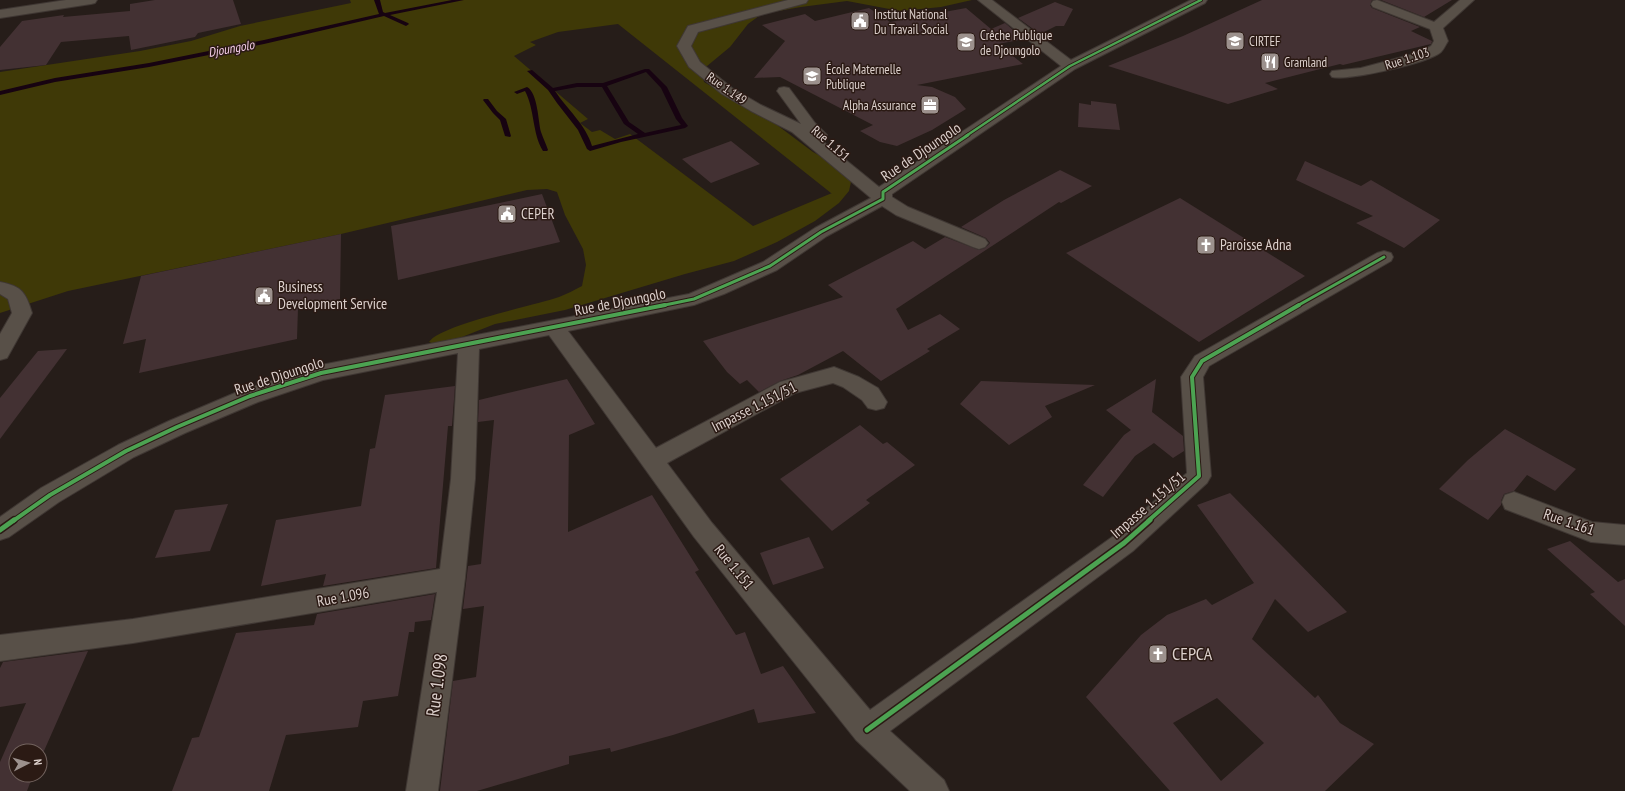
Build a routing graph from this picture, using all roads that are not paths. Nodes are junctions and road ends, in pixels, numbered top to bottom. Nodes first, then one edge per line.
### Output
1 (91, 0) edge
2 (802, 0) edge
3 (984, 0) edge
4 (1200, 0) edge
5 (1468, 0) edge
6 (1377, 4) dead end
7 (0, 14) edge
8 (1436, 27) junction
9 (1070, 66) junction
10 (1337, 74) dead end
11 (784, 91) dead end
12 (883, 195) junction
13 (979, 243) dead end
14 (1384, 257) dead end
15 (0, 288) edge
16 (554, 327) junction
17 (469, 343) junction
18 (0, 353) edge
19 (876, 402) dead end
20 (653, 460) junction
21 (1514, 502) dead end
22 (0, 530) edge
23 (1625, 535) edge
24 (452, 578) junction
25 (0, 648) edge
26 (867, 730) junction
27 (422, 791) edge
28 (933, 791) edge

1 - 7 street
2 - 12 street, Rue 1.149
3 - 9 street
4 - 9 street, Rue de Djoungolo
5 - 8 street, Rue 1.103
6 - 8 street
8 - 10 street, Rue 1.103
9 - 12 street, Rue de Djoungolo
11 - 12 street, Rue 1.151
12 - 13 street
12 - 16 street, Rue de Djoungolo
14 - 26 street, Impasse 1.151/51
15 - 18 street
16 - 17 street, Rue de Djoungolo
16 - 20 street, Rue 1.151
17 - 22 street, Rue de Djoungolo
17 - 24 street
19 - 20 street, Impasse 1.151/51
20 - 26 street, Rue 1.151
21 - 23 street, Rue 1.161
24 - 25 street, Rue 1.096
24 - 27 street, Rue 1.098
26 - 28 street, Rue 1.151

